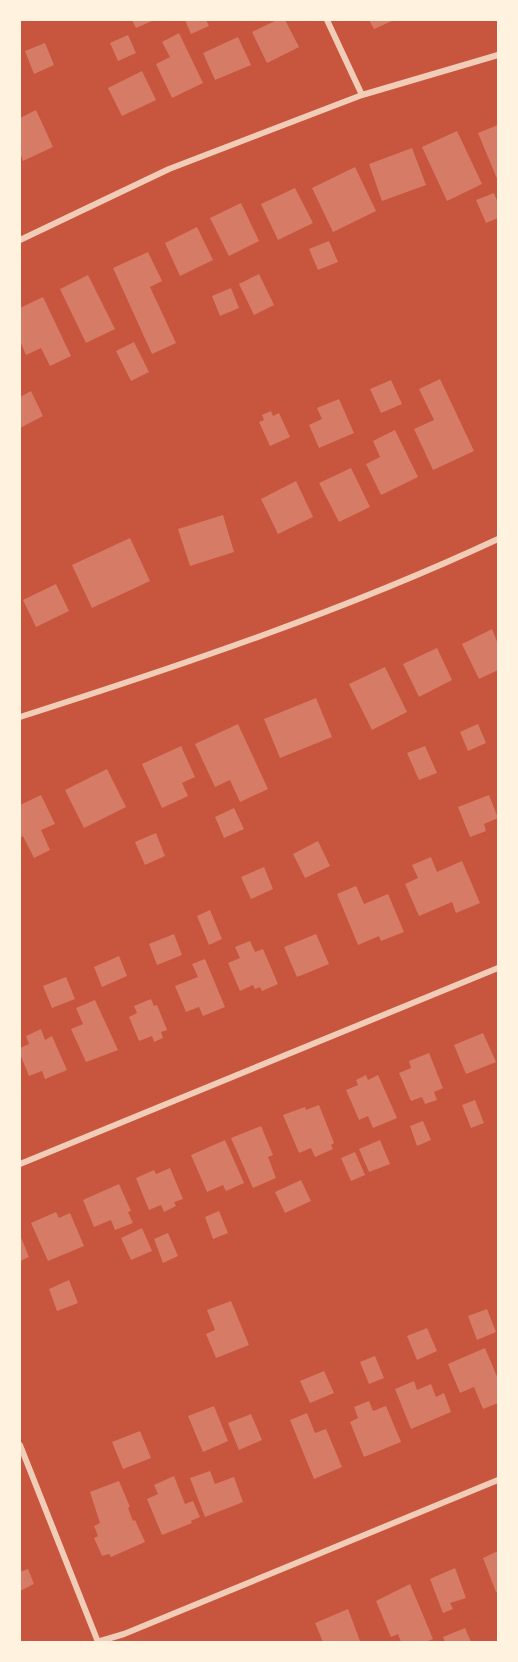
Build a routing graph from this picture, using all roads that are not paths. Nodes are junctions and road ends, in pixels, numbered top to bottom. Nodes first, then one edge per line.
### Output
1 (327, 20) edge
2 (498, 55) edge
3 (362, 95) junction
4 (20, 240) edge
5 (498, 539) edge
6 (20, 717) edge
7 (498, 968) edge
8 (20, 1164) edge
9 (20, 1445) edge
10 (498, 1480) edge
11 (98, 1642) edge

1 - 3 street
2 - 3 street
3 - 4 street
5 - 6 street
7 - 8 street
9 - 11 street
10 - 11 street

